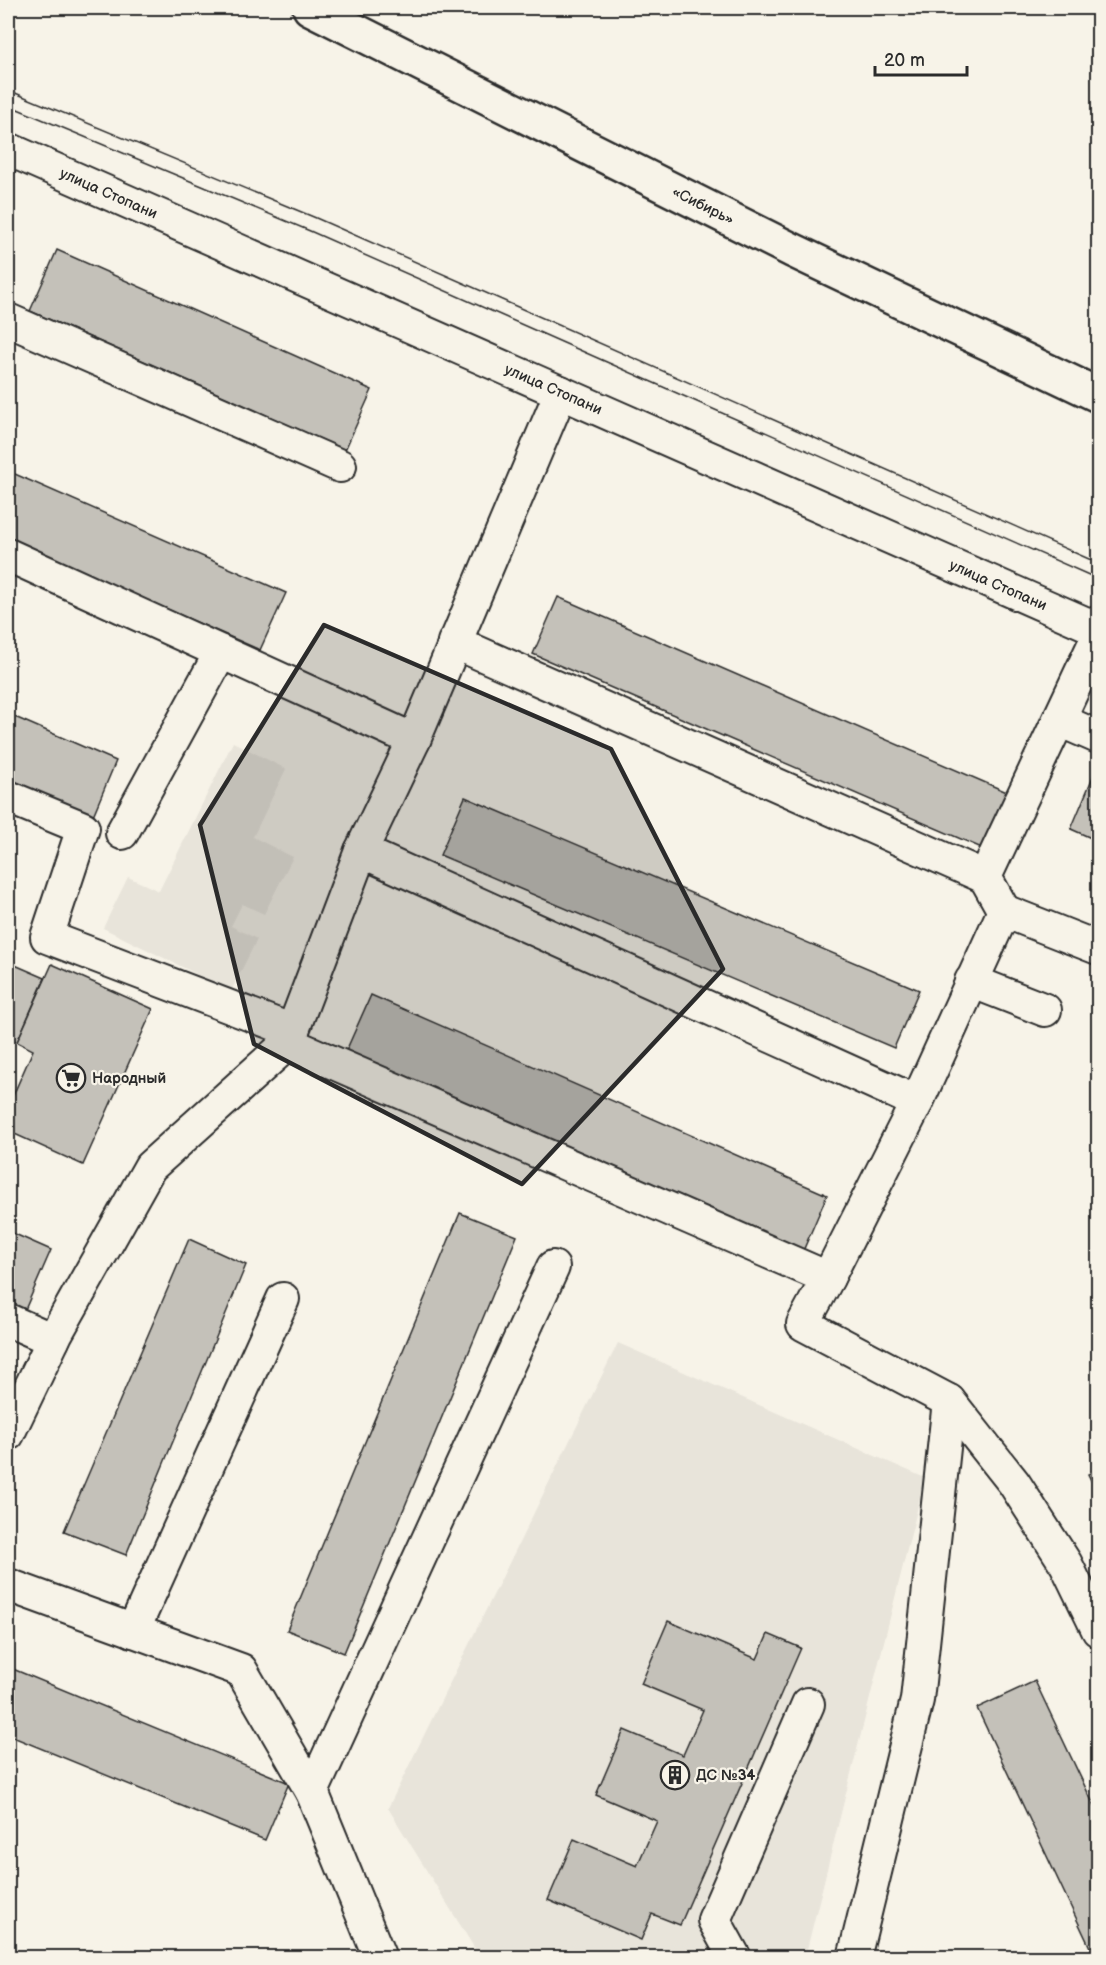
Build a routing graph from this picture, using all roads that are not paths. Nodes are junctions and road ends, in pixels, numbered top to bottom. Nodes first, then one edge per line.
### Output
1 (310, 8) edge
2 (8, 149) edge
3 (8, 320) edge
4 (561, 392) junction
5 (1098, 395) edge
6 (340, 466) dead end
7 (8, 555) edge
8 (1098, 629) edge
9 (1098, 636) edge
10 (454, 642) junction
11 (221, 652) junction
12 (1059, 720) junction
13 (1098, 737) edge
14 (414, 740) junction
15 (8, 797) edge
16 (122, 833) dead end
17 (361, 851) junction
18 (985, 877) junction
19 (1004, 911) junction
20 (1098, 948) edge
21 (971, 981) junction
22 (1045, 1010) dead end
23 (290, 1037) junction
24 (917, 1102) junction
25 (553, 1267) dead end
26 (828, 1278) junction
27 (283, 1299) dead end
28 (8, 1320) edge
29 (53, 1340) junction
30 (950, 1401) junction
31 (8, 1434) edge
32 (8, 1585) edge
33 (1098, 1630) edge
34 (133, 1631) junction
35 (808, 1704) dead end
36 (312, 1792) junction
37 (380, 1958) edge
38 (735, 1958) edge
39 (854, 1958) edge

1 - 5 main road, «Сибирь»
2 - 4 street, улица Стопани
3 - 6 street
4 - 8 street, улица Стопани
4 - 10 street
7 - 11 street
9 - 12 street
10 - 14 street
10 - 18 street
11 - 14 street
11 - 16 street
12 - 13 street
12 - 18 street
14 - 17 street
15 - 23 street
17 - 23 street
17 - 24 street
18 - 19 street
19 - 20 street
19 - 21 street
21 - 22 street
21 - 24 street
23 - 26 street
23 - 29 street
24 - 26 street
25 - 36 street
26 - 30 street
27 - 34 street
28 - 29 street
29 - 31 street
30 - 33 street
30 - 39 street
32 - 34 street
34 - 36 street
35 - 38 street
36 - 37 street

